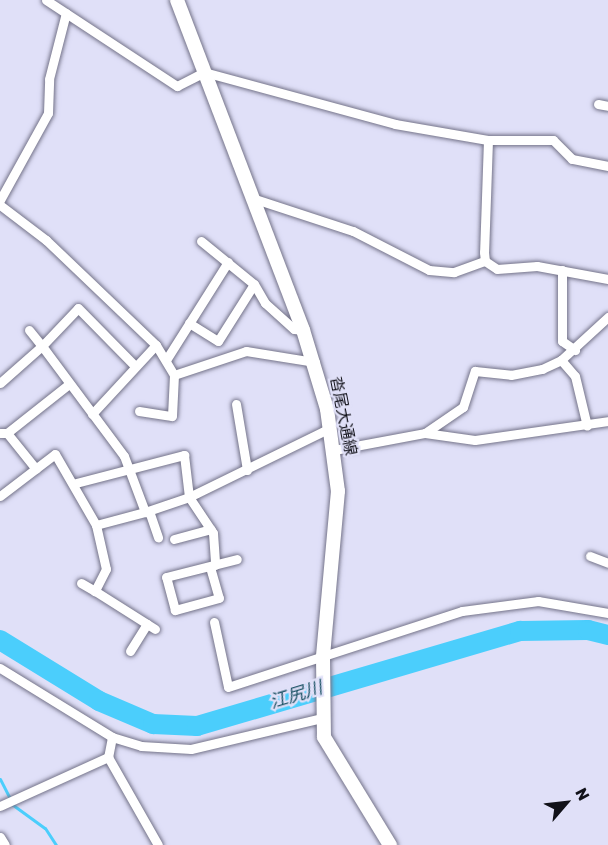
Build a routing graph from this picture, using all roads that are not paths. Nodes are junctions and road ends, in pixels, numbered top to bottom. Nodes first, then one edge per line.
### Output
1 (46, 0) edge
2 (177, 0) edge
3 (66, 13) junction
4 (204, 72) junction
5 (488, 140) junction
6 (608, 166) edge
7 (252, 198) junction
8 (0, 203) edge
9 (201, 241) dead end
10 (485, 261) junction
11 (228, 262) junction
12 (562, 270) junction
13 (608, 279) edge
14 (254, 284) junction
15 (608, 317) edge
16 (189, 324) junction
17 (28, 330) dead end
18 (303, 330) junction
19 (156, 345) junction
20 (42, 346) junction
21 (575, 350) junction
22 (166, 360) junction
23 (561, 360) junction
24 (315, 362) junction
25 (135, 366) junction
26 (174, 375) junction
27 (0, 383) edge
28 (69, 384) junction
29 (236, 404) dead end
30 (139, 411) dead end
31 (92, 414) junction
32 (608, 421) edge
33 (587, 426) junction
34 (330, 428) junction
35 (4, 433) edge
36 (425, 433) junction
37 (334, 450) junction
38 (36, 469) junction
39 (130, 469) junction
40 (247, 470) junction
41 (76, 483) junction
42 (0, 496) edge
43 (189, 497) junction
44 (147, 511) junction
45 (96, 525) junction
46 (211, 529) junction
47 (158, 537) dead end
48 (174, 539) dead end
49 (590, 556) dead end
50 (237, 559) dead end
51 (608, 563) edge
52 (212, 566) junction
53 (81, 584) dead end
54 (95, 591) junction
55 (608, 613) edge
56 (214, 622) dead end
57 (130, 651) dead end
58 (323, 657) junction
59 (0, 668) edge
60 (322, 718) junction
61 (112, 737) junction
62 (108, 757) junction
63 (0, 807) edge
64 (0, 837) edge
65 (5, 845) edge
66 (158, 845) edge
67 (390, 845) edge

1 - 3 street
2 - 4 main road, 沓尾大通線
3 - 4 street
3 - 8 street
4 - 5 street
4 - 7 main road, 沓尾大通線
5 - 6 street
5 - 10 street
7 - 10 street
7 - 18 main road, 沓尾大通線
8 - 19 street
9 - 11 street
10 - 12 street
11 - 14 street
11 - 16 street
12 - 13 street
12 - 21 street
14 - 16 street
14 - 18 street
15 - 21 street
16 - 22 street
17 - 20 street
18 - 24 main road, 沓尾大通線
19 - 22 street
19 - 25 street
20 - 25 street
20 - 27 street
20 - 28 street
21 - 23 street
22 - 26 street
23 - 33 street
23 - 36 street
24 - 26 street
24 - 34 main road, 沓尾大通線
25 - 31 street
26 - 30 street
28 - 31 street
28 - 35 street
29 - 40 street
31 - 39 street
32 - 33 street
33 - 36 street
34 - 37 main road, 沓尾大通線
34 - 40 street
35 - 38 street
36 - 37 street
37 - 58 main road, 沓尾大通線
38 - 41 street
38 - 42 street
39 - 41 street
39 - 43 street
39 - 44 street
40 - 43 street
41 - 45 street
43 - 44 street
43 - 46 street
44 - 45 street
44 - 47 street
45 - 54 street
46 - 48 street
46 - 52 street
49 - 51 street
50 - 52 street
52 - 52 street
53 - 54 street
54 - 57 street
55 - 58 street
56 - 58 street
58 - 60 main road, 沓尾大通線
59 - 61 street
60 - 61 street
60 - 67 main road, 沓尾大通線
61 - 62 street
62 - 63 street
62 - 66 street
64 - 65 street

